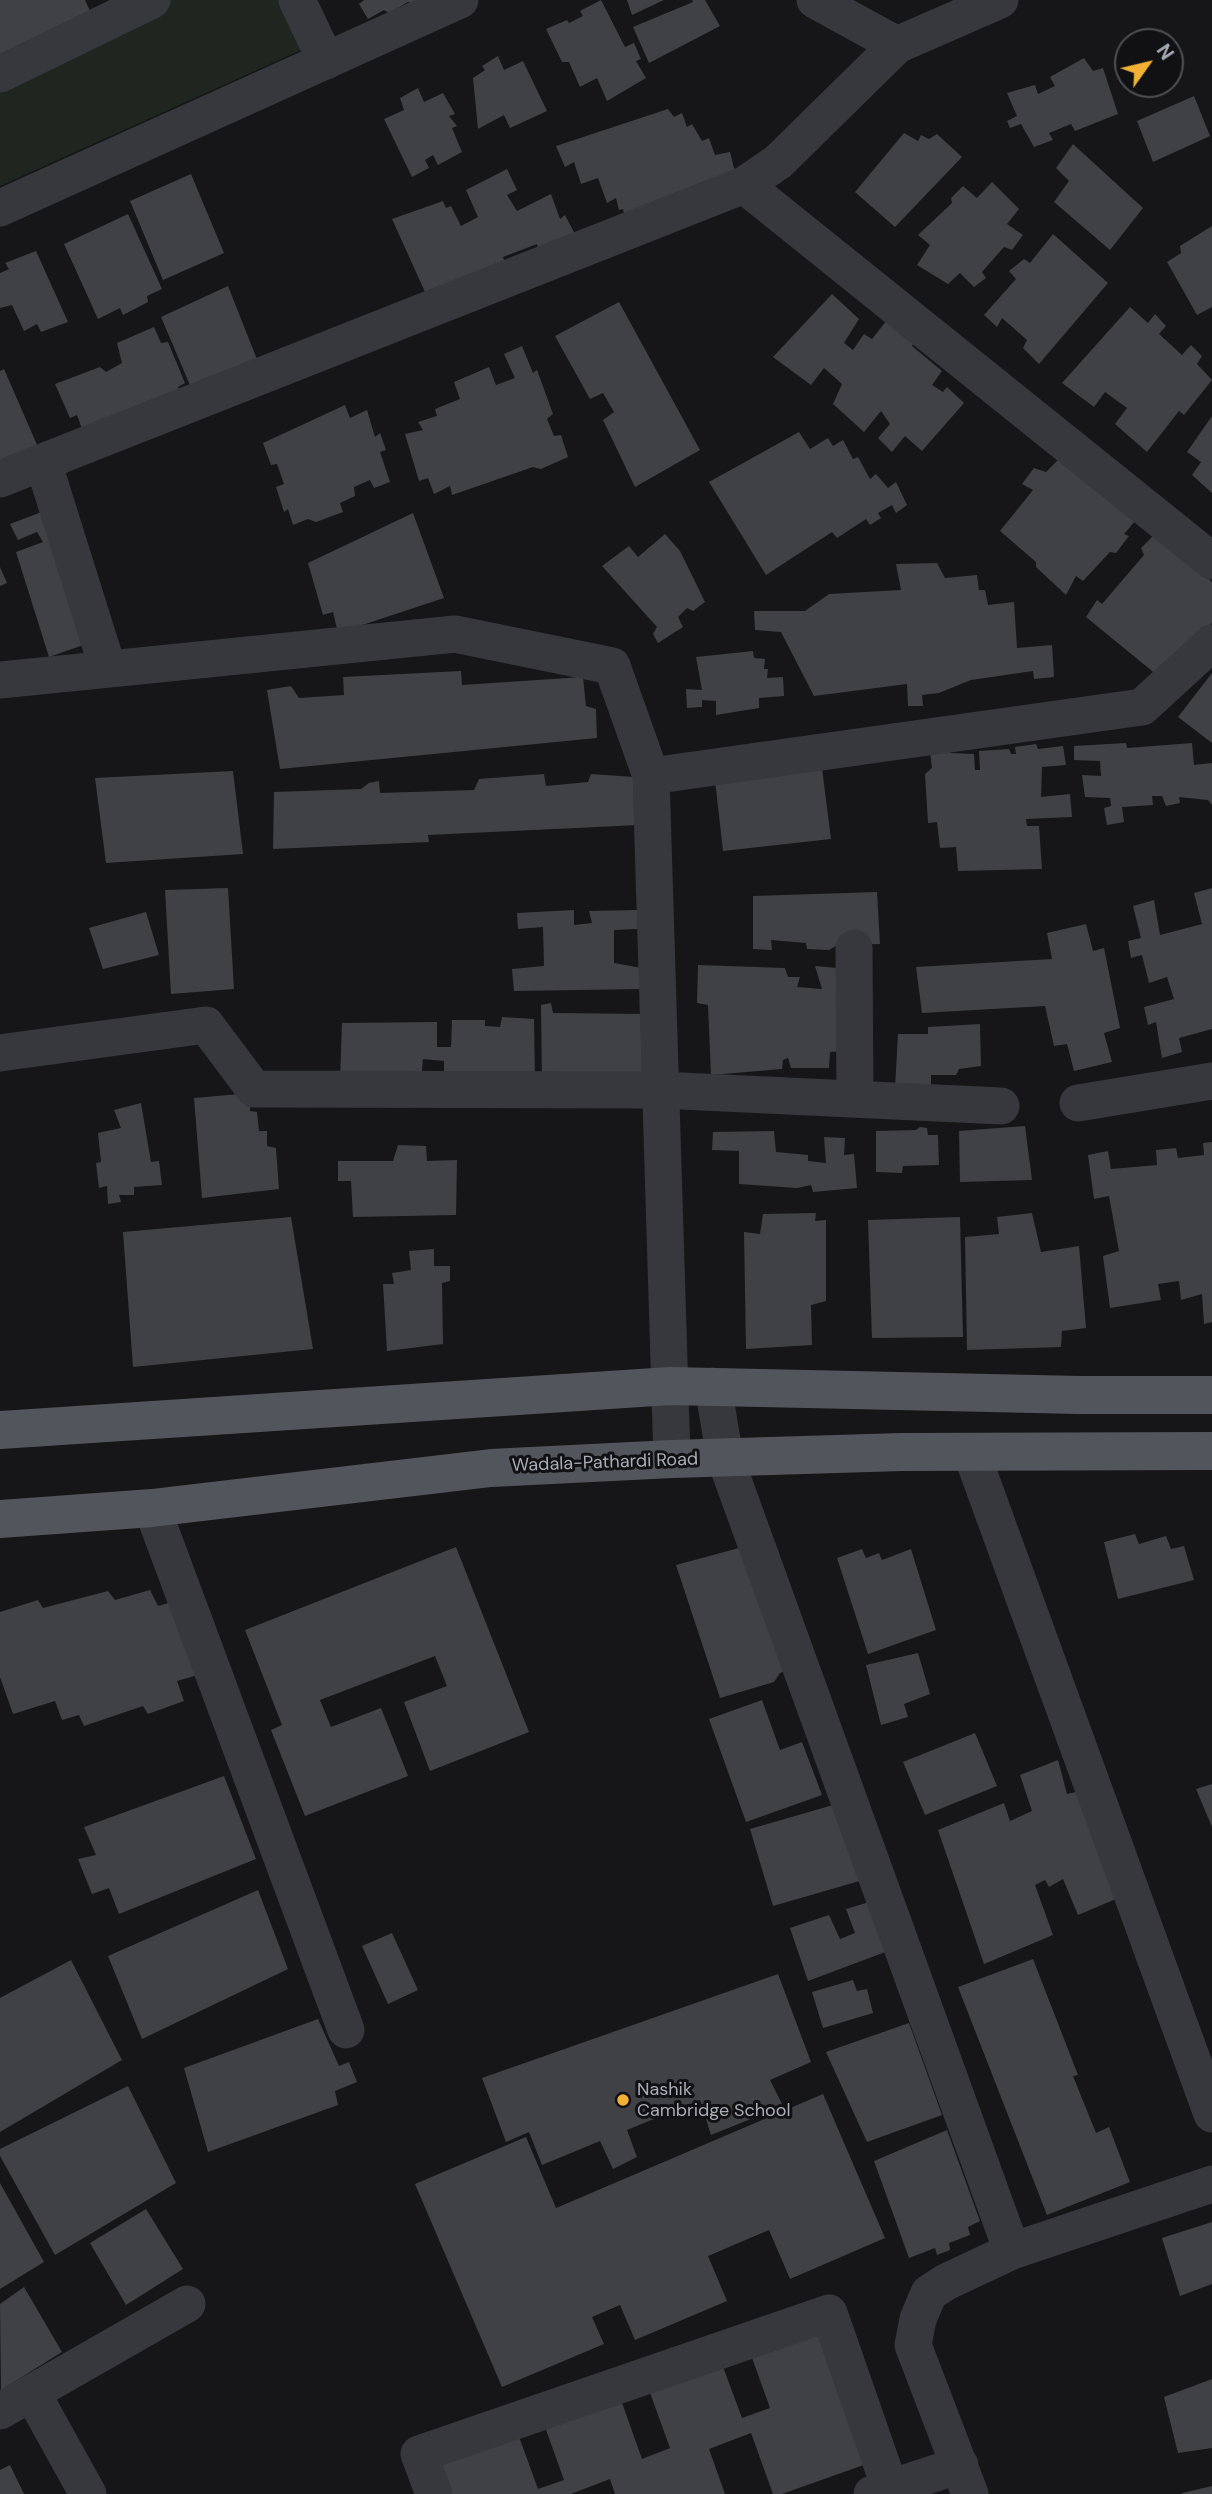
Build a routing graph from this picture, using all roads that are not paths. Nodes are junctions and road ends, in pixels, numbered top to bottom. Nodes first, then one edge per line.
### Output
1 (152, 0) edge
2 (297, 0) edge
3 (460, 0) edge
4 (815, 0) edge
5 (1000, 0) edge
6 (897, 45) junction
7 (326, 61) junction
8 (0, 74) edge
9 (744, 185) junction
10 (0, 208) edge
11 (43, 462) junction
12 (0, 479) edge
13 (1212, 561) edge
14 (1212, 643) edge
15 (108, 669) junction
16 (0, 680) edge
17 (651, 776) junction
18 (854, 948) dead end
19 (0, 1054) edge
20 (1212, 1081) edge
21 (660, 1090) junction
22 (855, 1099) junction
23 (1077, 1103) dead end
24 (1001, 1106) dead end
25 (670, 1386) junction
26 (713, 1386) junction
27 (1212, 1395) edge
28 (0, 1430) edge
29 (1212, 1451) edge
30 (971, 1452) junction
31 (725, 1458) junction
32 (672, 1459) junction
33 (152, 1508) junction
34 (0, 1519) edge
35 (346, 2031) dead end
36 (1212, 2114) edge
37 (1212, 2184) edge
38 (1012, 2252) junction
39 (187, 2304) dead end
40 (32, 2393) junction
41 (0, 2412) edge
42 (965, 2479) edge
43 (881, 2491) edge
44 (88, 2494) edge
45 (434, 2494) edge

1 - 8 street
2 - 7 street
3 - 7 street
4 - 6 street
5 - 6 street
6 - 9 street
7 - 10 street
9 - 11 street
9 - 13 street
11 - 12 street
11 - 15 street
14 - 17 street
15 - 16 street
15 - 17 street
17 - 21 street
18 - 22 street
19 - 21 street
20 - 23 street
21 - 22 street
21 - 25 street
22 - 24 street
25 - 26 main road
25 - 28 main road
25 - 32 street
26 - 27 main road
26 - 31 street
29 - 30 main road, Wadala-Pathardi Road
30 - 31 main road, Wadala-Pathardi Road
30 - 36 street
31 - 32 main road, Wadala-Pathardi Road
31 - 38 street
32 - 33 main road, Wadala-Pathardi Road
33 - 34 main road, Wadala-Pathardi Road
33 - 35 street
37 - 38 street
38 - 42 street
39 - 40 street
40 - 41 street
40 - 44 street
42 - 43 street
43 - 45 street

